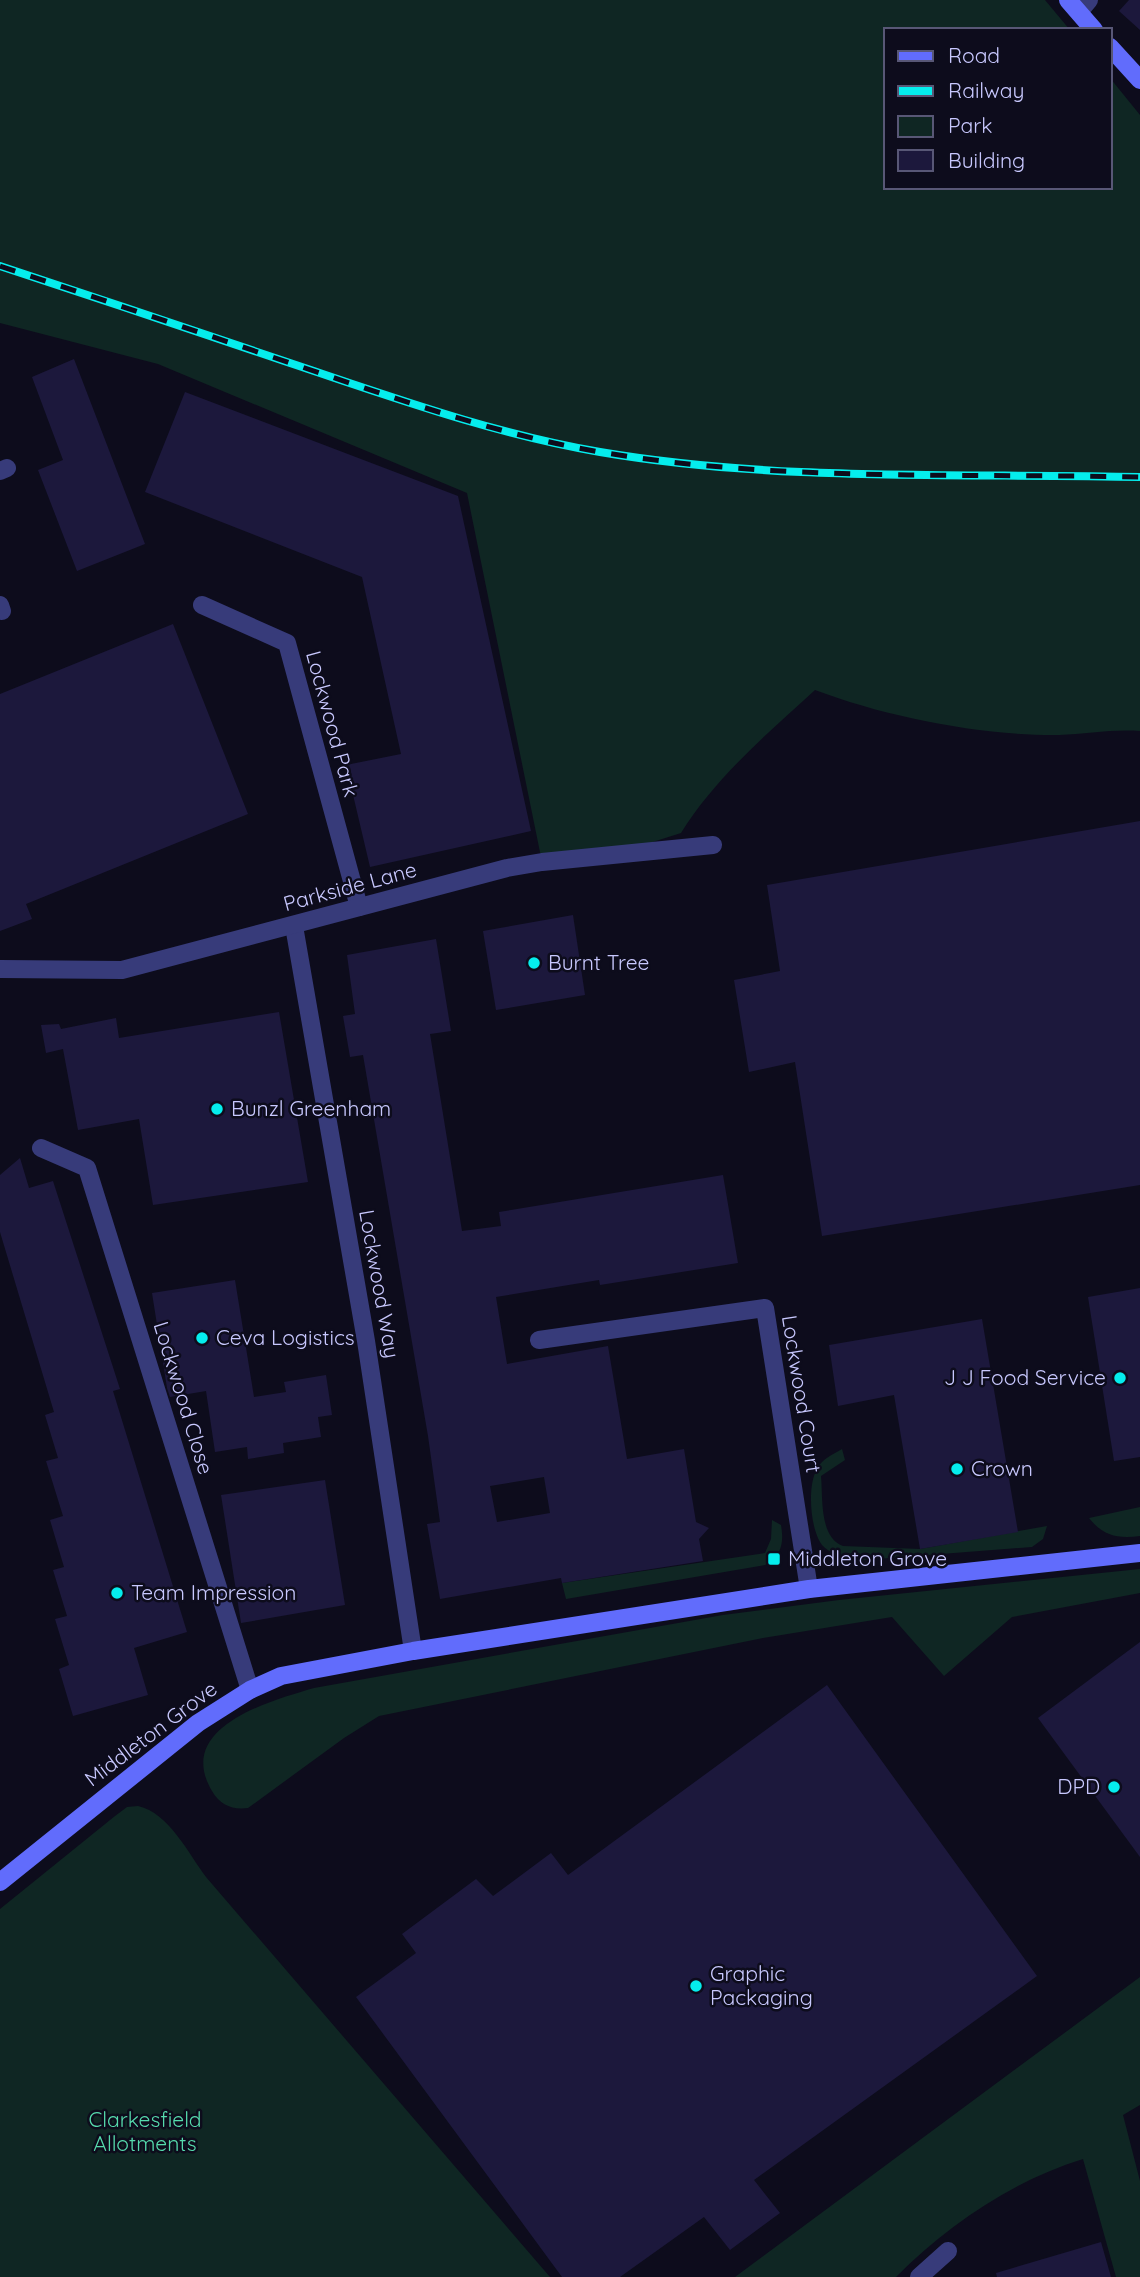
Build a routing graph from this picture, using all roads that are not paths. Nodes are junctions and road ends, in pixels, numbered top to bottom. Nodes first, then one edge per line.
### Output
1 (1079, 4) edge
2 (1093, 28) edge
3 (1112, 49) edge
4 (1140, 80) edge
5 (202, 605) dead end
6 (713, 845) dead end
7 (359, 907) junction
8 (294, 926) junction
9 (0, 970) edge
10 (41, 1148) dead end
11 (539, 1340) dead end
12 (1140, 1553) edge
13 (809, 1589) junction
14 (413, 1651) junction
15 (250, 1690) junction
16 (0, 1882) edge
17 (948, 2250) dead end
18 (919, 2277) edge

1 - 2 street
3 - 4 street
5 - 7 street, Lockwood Park
6 - 7 street, Parkside Lane
7 - 8 street, Parkside Lane
8 - 9 street, Parkside Lane
8 - 14 street, Lockwood Way
10 - 15 street, Lockwood Close
11 - 13 street, Lockwood Court
12 - 13 street, Middleton Grove
13 - 14 street, Middleton Grove
14 - 15 street, Middleton Grove
15 - 16 street, Middleton Grove
17 - 18 street

